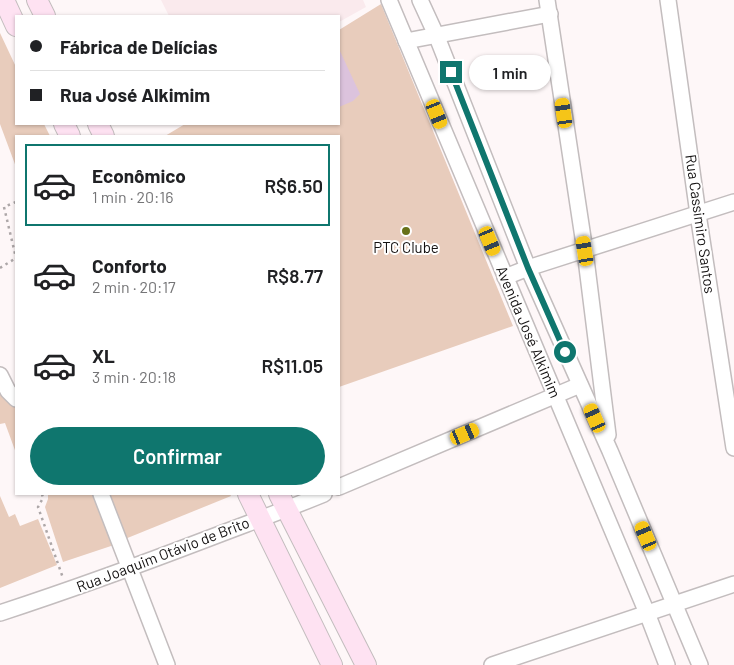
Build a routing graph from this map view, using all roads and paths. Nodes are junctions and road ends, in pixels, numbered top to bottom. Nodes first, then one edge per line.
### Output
1 (4, 0) edge
2 (37, 0) edge
3 (389, 0) edge
4 (420, 0) edge
5 (668, 0) edge
6 (549, 7) edge
7 (44, 15) edge
8 (15, 24) edge
9 (437, 37) junction
10 (406, 41) junction
11 (15, 202) edge
12 (734, 202) edge
13 (698, 214) junction
14 (585, 251) junction
15 (15, 254) edge
16 (15, 259) edge
17 (0, 268) edge
18 (528, 268) junction
19 (505, 277) junction
20 (0, 375) edge
21 (580, 385) junction
22 (555, 396) junction
23 (15, 398) edge
24 (734, 448) edge
25 (610, 451) junction
26 (340, 488) edge
27 (42, 495) edge
28 (101, 495) edge
29 (248, 495) edge
30 (319, 495) edge
31 (283, 502) edge
32 (260, 519) junction
33 (130, 568) junction
34 (734, 584) edge
35 (68, 591) junction
36 (675, 604) junction
37 (0, 613) edge
38 (647, 613) junction
39 (167, 665) edge
40 (332, 665) edge
41 (366, 665) edge
42 (492, 665) edge
43 (668, 665) edge
44 (700, 665) edge

1 - 8 main road
2 - 7 main road
3 - 10 street, Avenida José Alkimim
4 - 9 street
5 - 13 street, Rua Cassimiro Santos
6 - 9 street
6 - 14 street
9 - 10 street
9 - 18 street
10 - 19 street, Avenida José Alkimim
11 - 15 path
12 - 13 street
13 - 14 street
13 - 24 street, Rua Cassimiro Santos
14 - 18 street
14 - 25 street
16 - 17 path
18 - 19 street
18 - 21 street
19 - 22 street, Avenida José Alkimim
20 - 23 street
21 - 22 street
21 - 25 street
22 - 26 street
22 - 38 street, Avenida José Alkimim
25 - 36 street
27 - 35 path
28 - 33 street
29 - 32 main road
30 - 31 street, Rua Joaquim Otávio de Brito
31 - 32 street, Rua Joaquim Otávio de Brito
31 - 41 main road
32 - 33 street, Rua Joaquim Otávio de Brito
32 - 40 main road
33 - 35 street, Rua Joaquim Otávio de Brito
33 - 39 street
34 - 36 street
35 - 37 street, Rua Joaquim Otávio de Brito
36 - 38 street
36 - 44 street
38 - 42 street
38 - 43 street, Avenida José Alkimim

